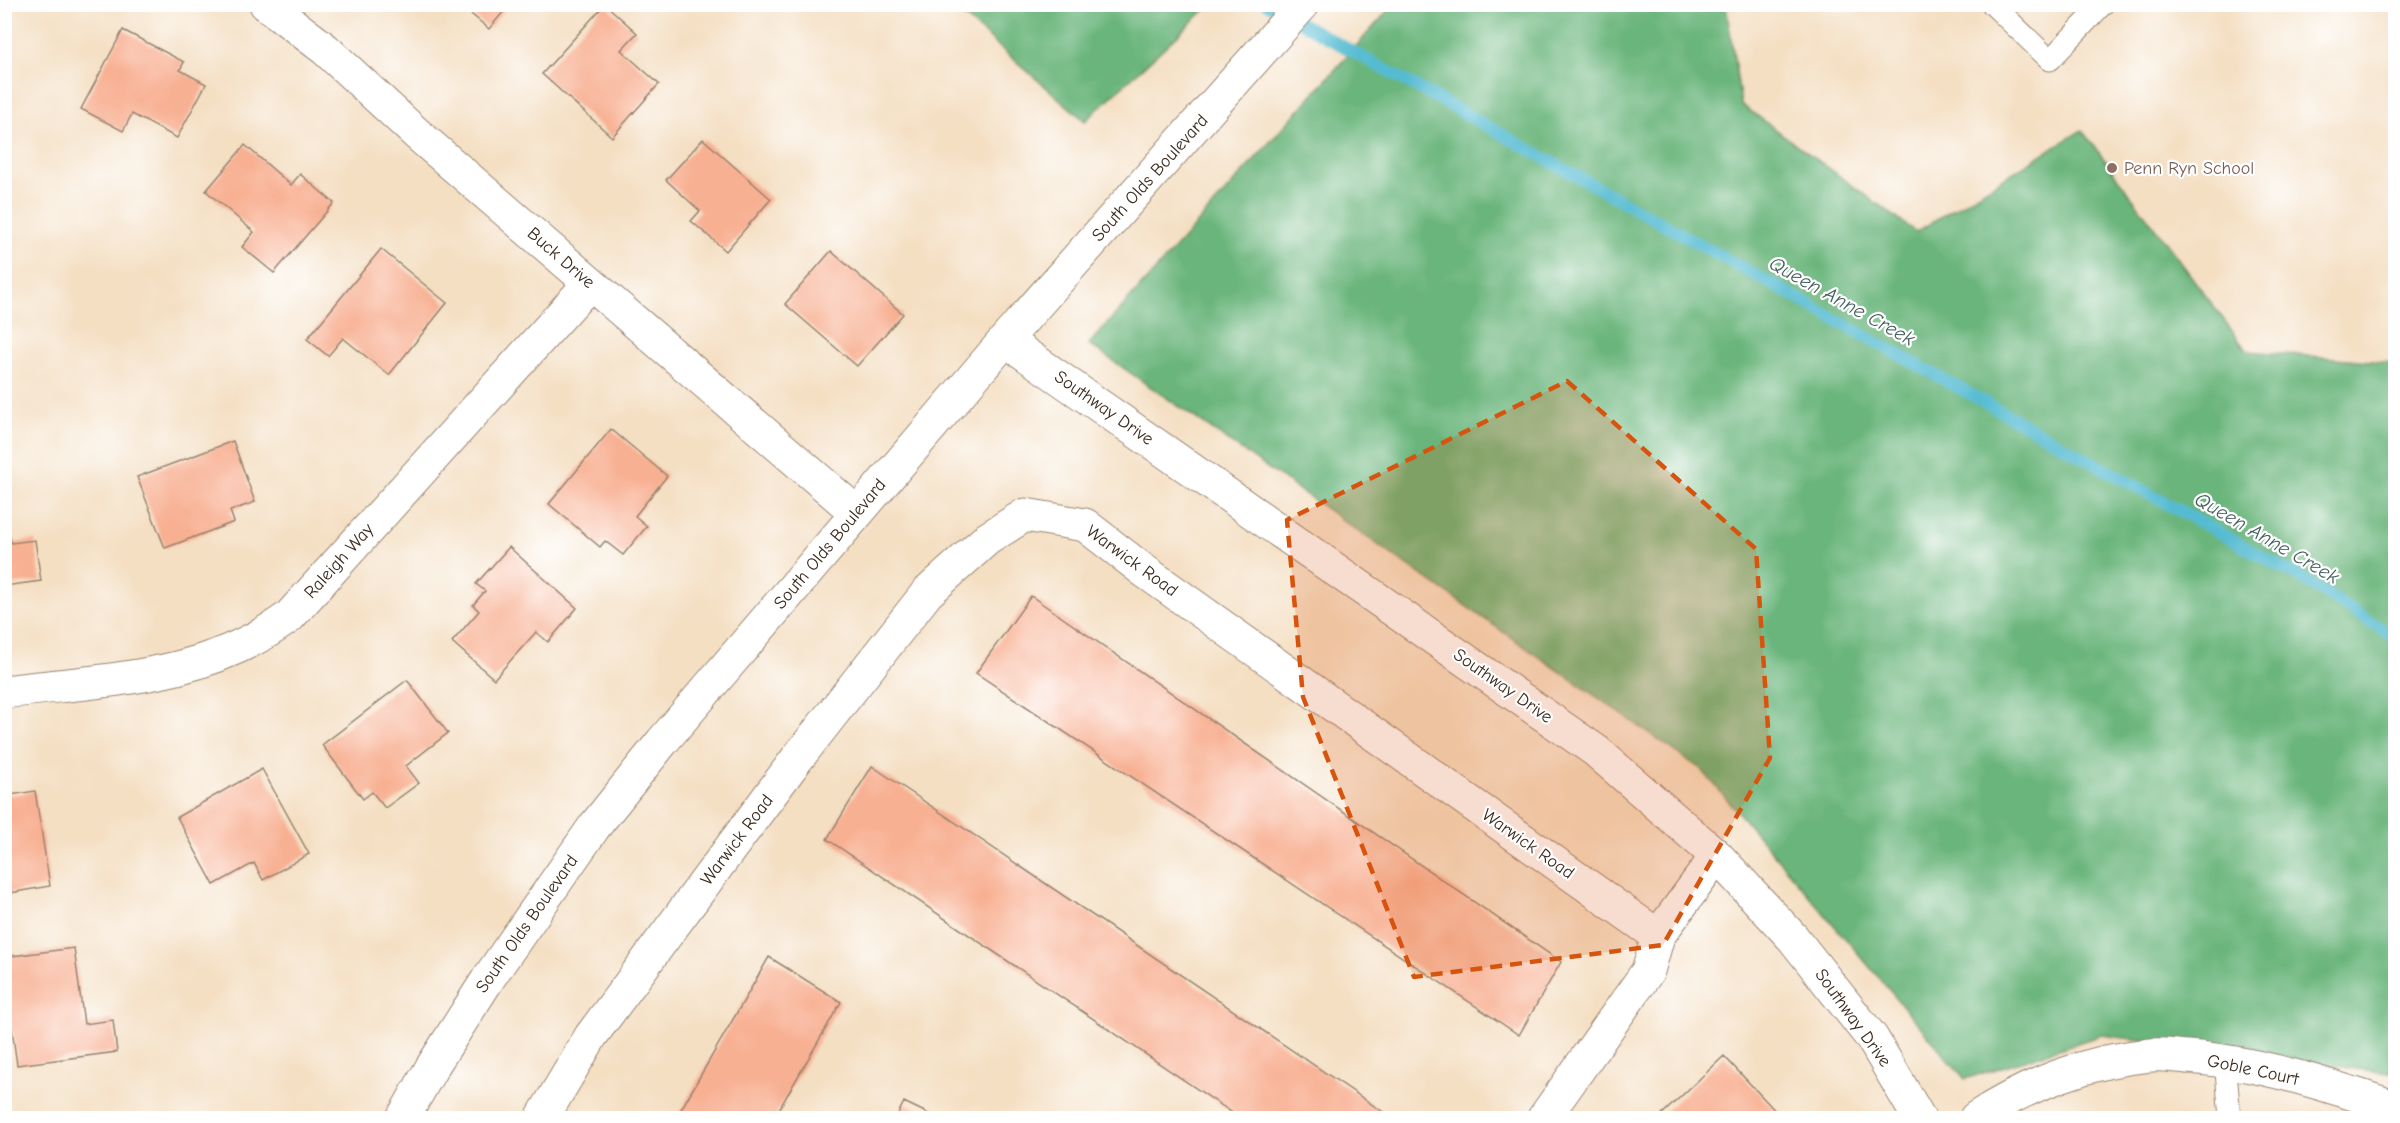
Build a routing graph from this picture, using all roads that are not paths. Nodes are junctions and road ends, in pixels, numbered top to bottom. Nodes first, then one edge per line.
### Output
1 (266, 4) edge
2 (1303, 4) edge
3 (1992, 4) edge
4 (2103, 4) edge
5 (590, 283) junction
6 (1005, 340) junction
7 (857, 513) junction
8 (4, 693) edge
9 (1717, 856) junction
10 (1658, 936) junction
11 (2225, 1060) junction
12 (2396, 1108) edge
13 (403, 1119) edge
14 (542, 1119) edge
15 (1544, 1119) edge
16 (1919, 1119) edge
17 (1976, 1119) edge
18 (2230, 1119) edge

1 - 5 street, Buck Drive
2 - 6 street, South Olds Boulevard
3 - 4 lane
5 - 7 street, Buck Drive
5 - 8 street, Raleigh Way
6 - 7 street, South Olds Boulevard
6 - 9 street, Southway Drive
7 - 13 street, South Olds Boulevard
9 - 10 street
9 - 16 street, Southway Drive
10 - 14 street, Warwick Road
10 - 15 street
11 - 12 street, Goble Court
11 - 17 street, Goble Court
11 - 18 lane

